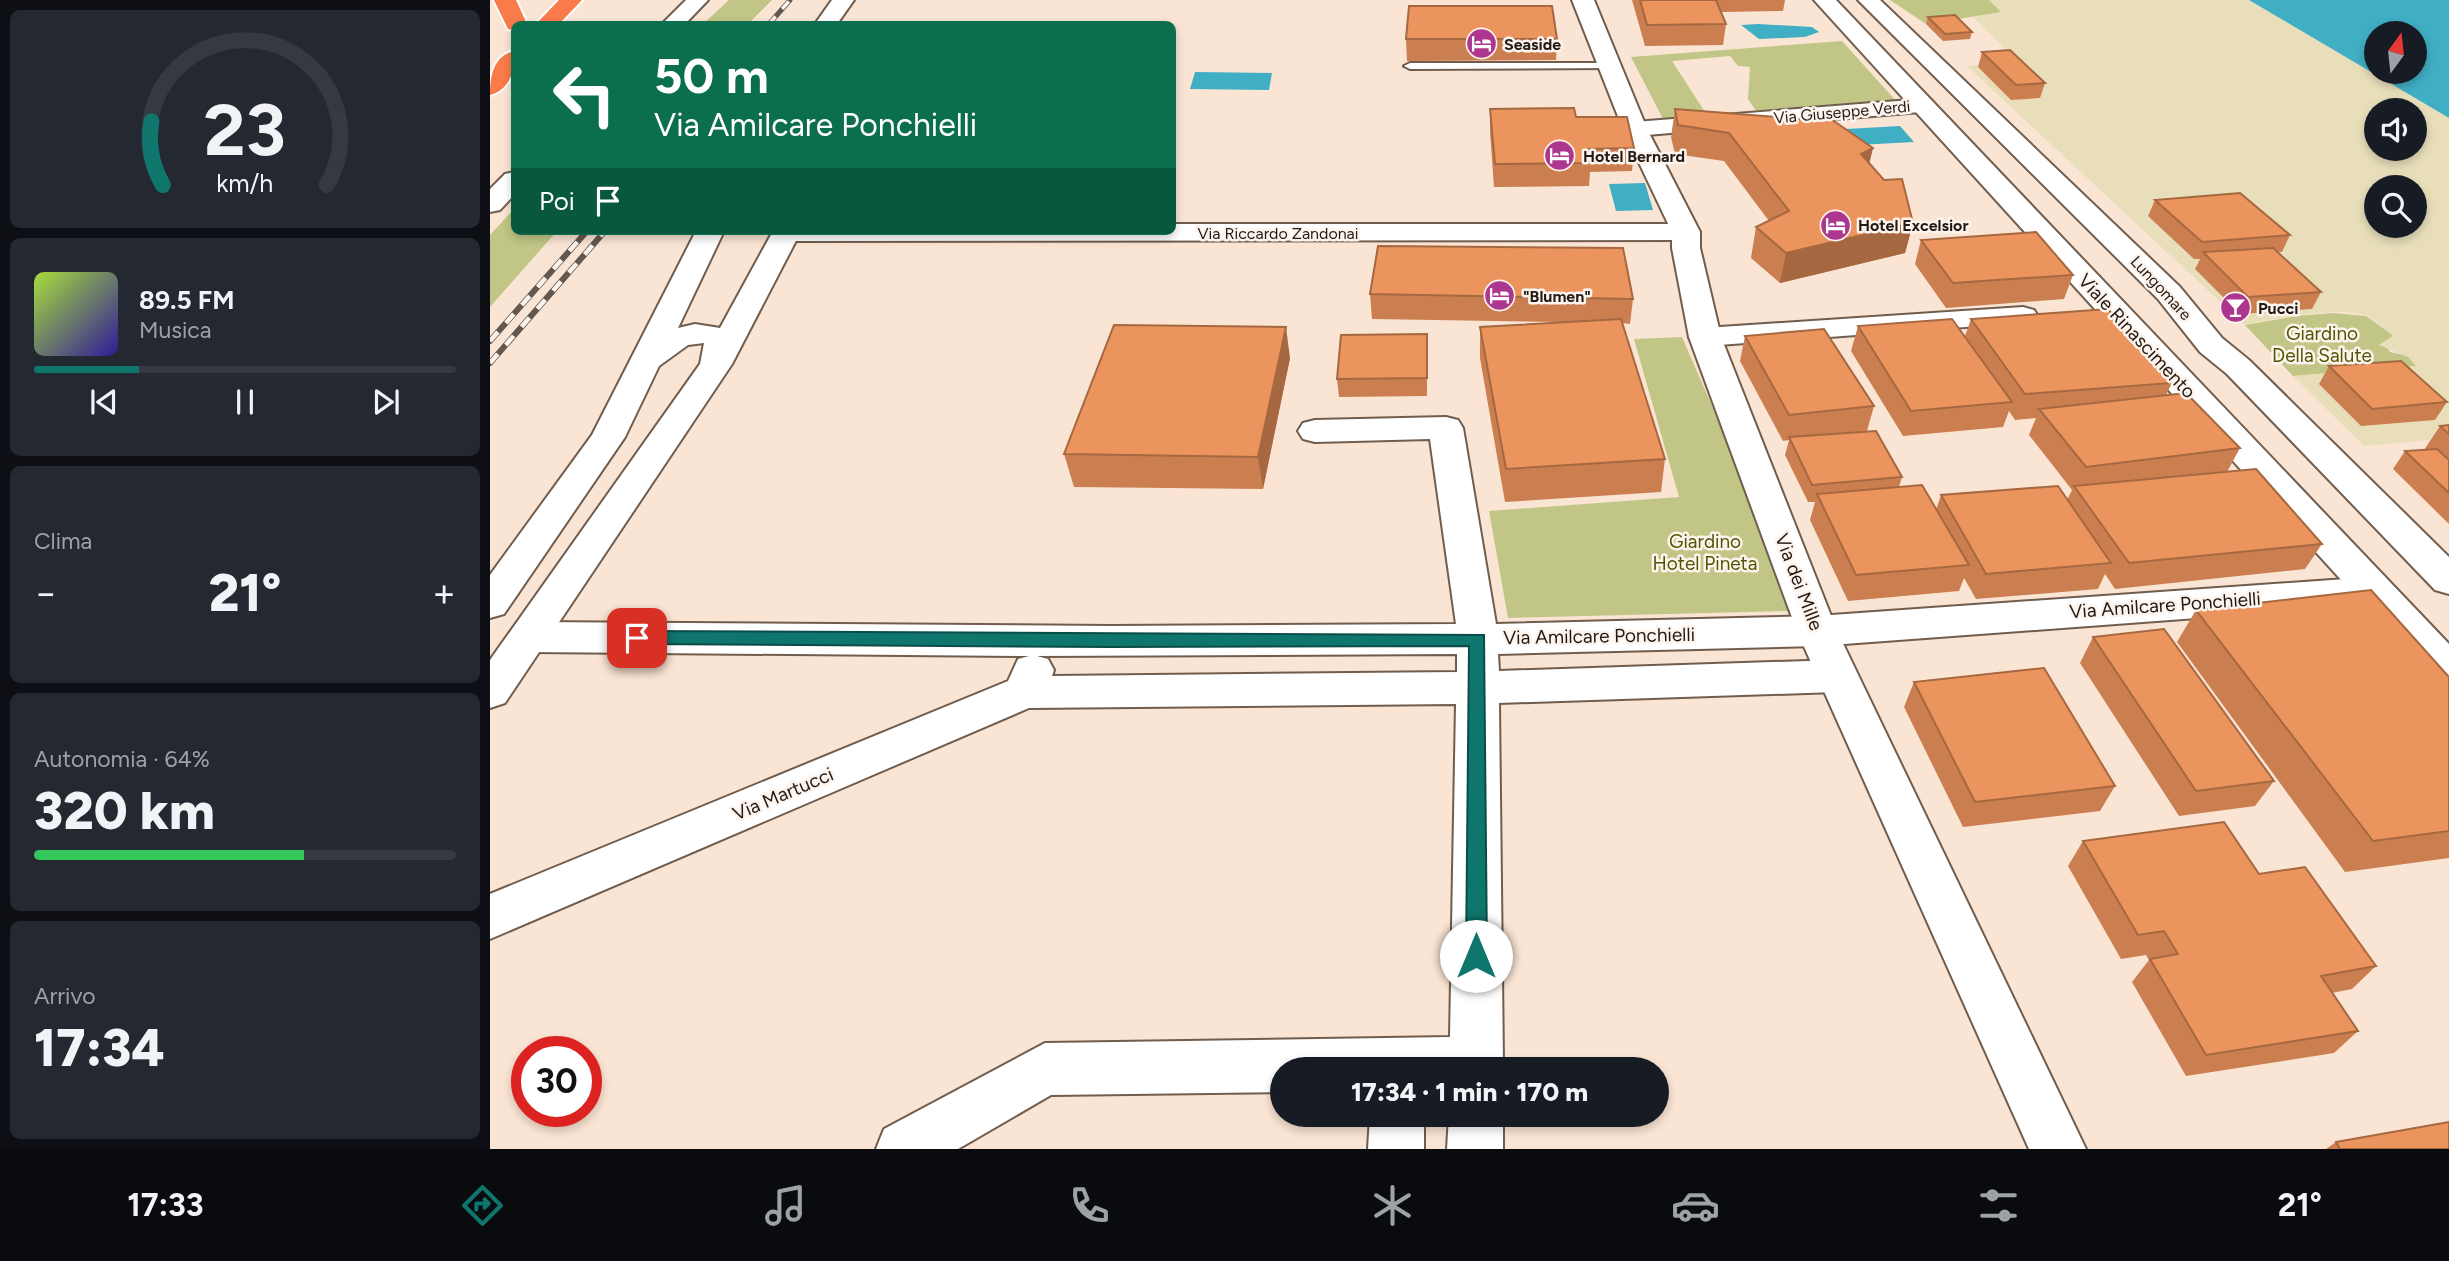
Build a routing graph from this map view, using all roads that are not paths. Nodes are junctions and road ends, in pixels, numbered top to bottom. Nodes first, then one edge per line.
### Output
1 (505, 0) edge
2 (531, 0) edge
3 (571, 0) edge
4 (698, 0) edge
5 (843, 0) edge
6 (1583, 0) edge
7 (1824, 0) edge
8 (1868, 0) edge
9 (515, 21) edge
10 (524, 21) edge
11 (550, 21) edge
12 (676, 21) edge
13 (828, 21) edge
14 (511, 61) edge
15 (1410, 66) edge
16 (1610, 66) junction
17 (490, 88) edge
18 (1923, 106) junction
19 (1635, 129) junction
20 (511, 183) edge
21 (490, 204) edge
22 (1176, 232) edge
23 (1686, 232) junction
24 (708, 235) edge
25 (785, 235) edge
26 (2112, 310) junction
27 (1705, 337) junction
28 (643, 363) junction
29 (716, 364) junction
30 (1315, 431) dead end
31 (2449, 580) edge
32 (2374, 591) junction
33 (490, 604) edge
34 (1817, 631) junction
35 (529, 637) junction
36 (1478, 639) junction
37 (1044, 641) junction
38 (2449, 671) edge
39 (1837, 676) junction
40 (1477, 688) junction
41 (490, 692) edge
42 (1025, 692) junction
43 (490, 917) edge
44 (1476, 1057) edge
45 (1270, 1078) edge
46 (1397, 1127) edge
47 (1475, 1127) edge
48 (904, 1149) edge
49 (1396, 1149) edge
50 (1475, 1149) edge
51 (2058, 1149) edge

1 - 9 highway
2 - 10 highway
3 - 11 highway
4 - 12 street
5 - 13 street
6 - 16 street, Via dei Mille
7 - 18 street, Viale Rinascimento
8 - 31 street, Lungomare
14 - 17 highway
15 - 16 lane
16 - 19 street, Via dei Mille
18 - 19 street, Via Giuseppe Verdi
18 - 26 street, Viale Rinascimento
19 - 23 street, Via dei Mille
20 - 21 street
22 - 23 street, Via Riccardo Zandonai
23 - 27 street, Via dei Mille
24 - 28 street
25 - 29 street
26 - 27 street
26 - 32 street, Viale Rinascimento
27 - 34 street, Via dei Mille
28 - 29 street
28 - 33 street
29 - 35 street
30 - 36 street
32 - 34 street, Via Amilcare Ponchielli
32 - 38 street, Viale Rinascimento
34 - 36 street, Via Amilcare Ponchielli
34 - 39 street, Via dei Mille
35 - 37 street, Via Amilcare Ponchielli
35 - 41 street
36 - 37 street, Via Amilcare Ponchielli
36 - 40 street
37 - 42 street
39 - 40 street
39 - 51 street, Via dei Mille
40 - 42 street
40 - 44 street
42 - 43 street, Via Martucci
45 - 48 street
46 - 49 street
47 - 50 street

